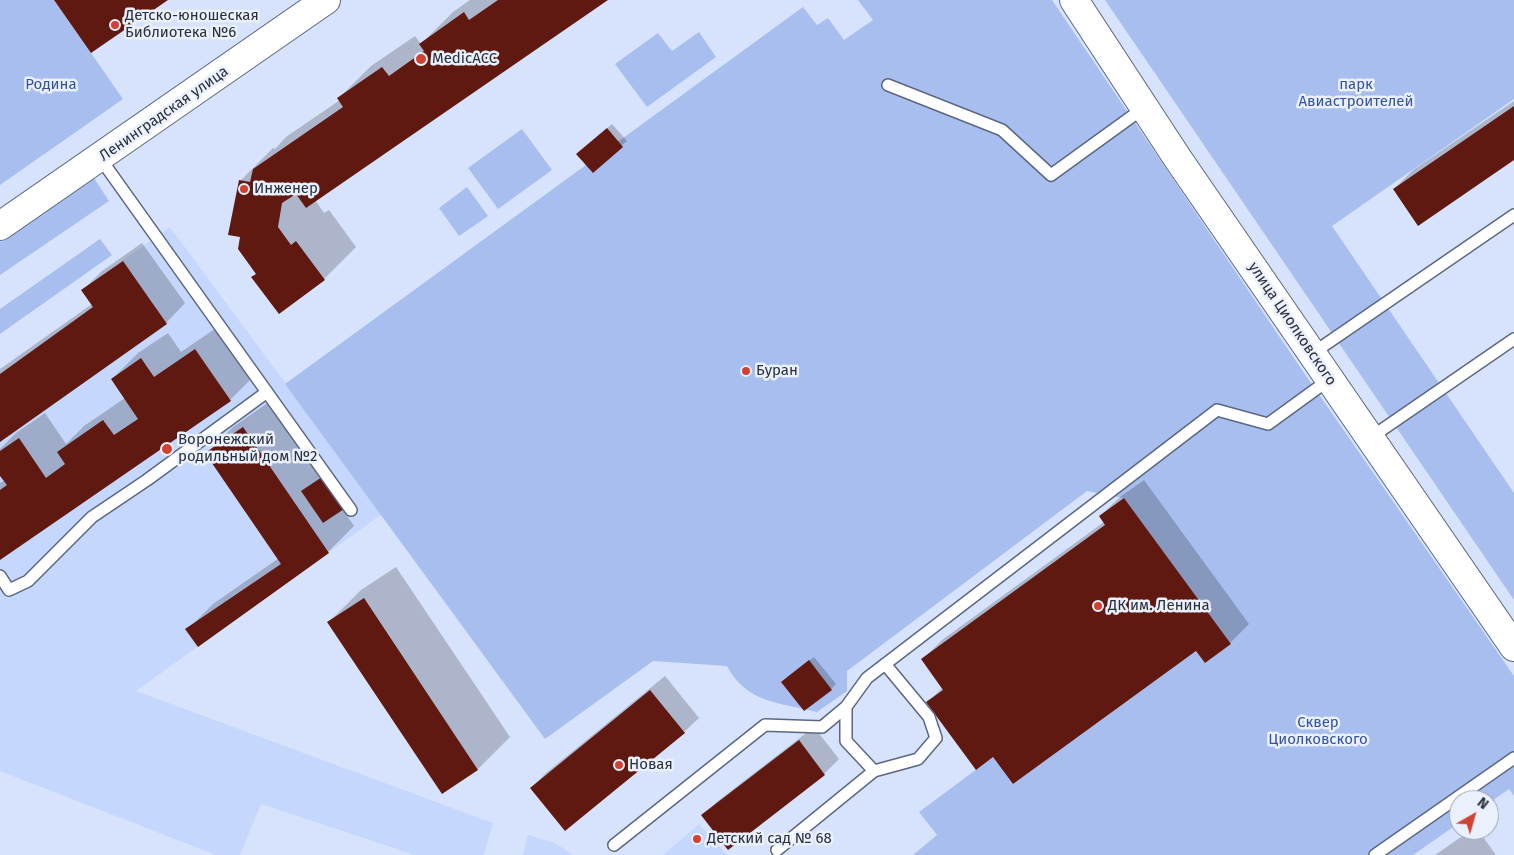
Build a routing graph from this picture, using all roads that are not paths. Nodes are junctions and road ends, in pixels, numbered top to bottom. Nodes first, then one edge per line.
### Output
1 (326, 0) edge
2 (1074, 0) edge
3 (888, 85) dead end
4 (1145, 106) junction
5 (100, 158) junction
6 (1514, 215) edge
7 (0, 226) edge
8 (1514, 339) edge
9 (1313, 353) junction
10 (1330, 378) junction
11 (267, 392) junction
12 (1370, 438) junction
13 (351, 510) dead end
14 (0, 576) edge
15 (1514, 647) edge
16 (885, 664) junction
17 (846, 707) junction
18 (1514, 758) edge
19 (874, 771) junction
20 (614, 845) dead end
21 (777, 850) dead end
22 (1375, 855) edge

1 - 5 street, Ленинградская улица
2 - 4 street, улица Циолковского
3 - 4 lane
4 - 9 street, улица Циолковского
5 - 7 street, Ленинградская улица
5 - 11 lane
6 - 9 lane
8 - 12 lane
9 - 10 street, улица Циолковского
10 - 12 street, улица Циолковского
10 - 16 lane
11 - 13 lane
11 - 14 lane
12 - 15 street, улица Циолковского
16 - 17 lane
16 - 19 lane
17 - 19 lane
17 - 20 lane
18 - 22 lane
19 - 21 lane

